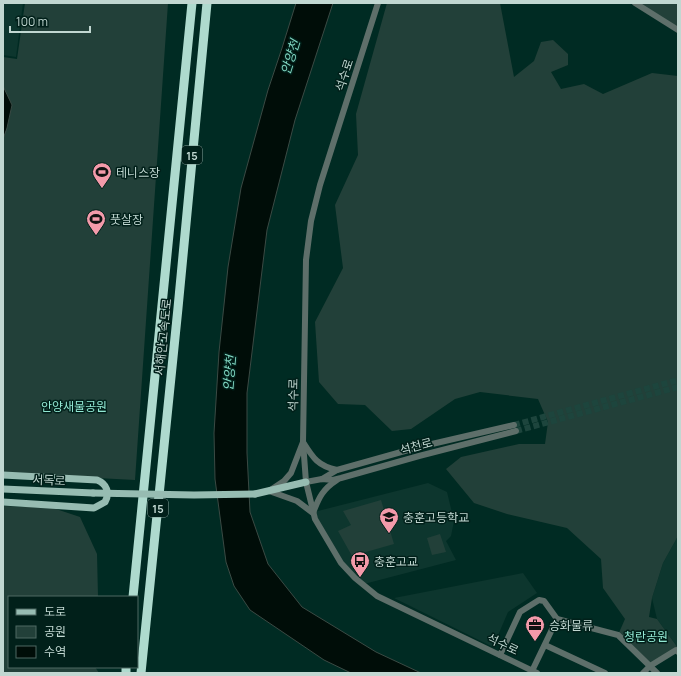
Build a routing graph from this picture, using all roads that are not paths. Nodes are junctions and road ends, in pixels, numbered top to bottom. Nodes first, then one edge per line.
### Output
1 (192, 3) edge
2 (207, 3) edge
3 (378, 3) edge
4 (635, 3) edge
5 (678, 30) edge
6 (514, 424) tunnel mouth
7 (516, 431) tunnel mouth
8 (303, 442) junction
9 (337, 470) junction
10 (3, 475) edge
11 (341, 478) junction
12 (322, 479) junction
13 (306, 482) junction
14 (3, 489) edge
15 (269, 491) junction
16 (255, 494) joint
17 (3, 502) edge
18 (313, 513) junction
19 (133, 596) edge
20 (557, 619) junction
21 (545, 645) junction
22 (678, 652) edge
23 (500, 655) junction
24 (650, 666) junction
25 (534, 672) edge
26 (141, 673) edge
27 (605, 673) edge
28 (643, 673) edge
29 (657, 673) edge

1 - 19 highway, 서해안고속도로 / 15
2 - 26 highway, 서해안고속도로 / 15
3 - 8 street, 석수로
4 - 5 street
6 - 9 street, 석천로
7 - 11 street, 석천로
8 - 9 street
8 - 13 street, 석수로
8 - 15 street
9 - 12 street, 석천로
10 - 17 main road
11 - 12 street, 석천로
11 - 18 street
12 - 13 street, 석천로
13 - 15 main road, 석천로
13 - 18 street, 석수로
14 - 16 main road, 서독로, bridge
15 - 16 main road, 석천로
15 - 18 street
18 - 23 street, 석수로
20 - 21 street
20 - 23 street
20 - 24 street
21 - 25 street
21 - 27 street
22 - 24 street
23 - 25 street, 석수로
24 - 28 street
24 - 29 street

